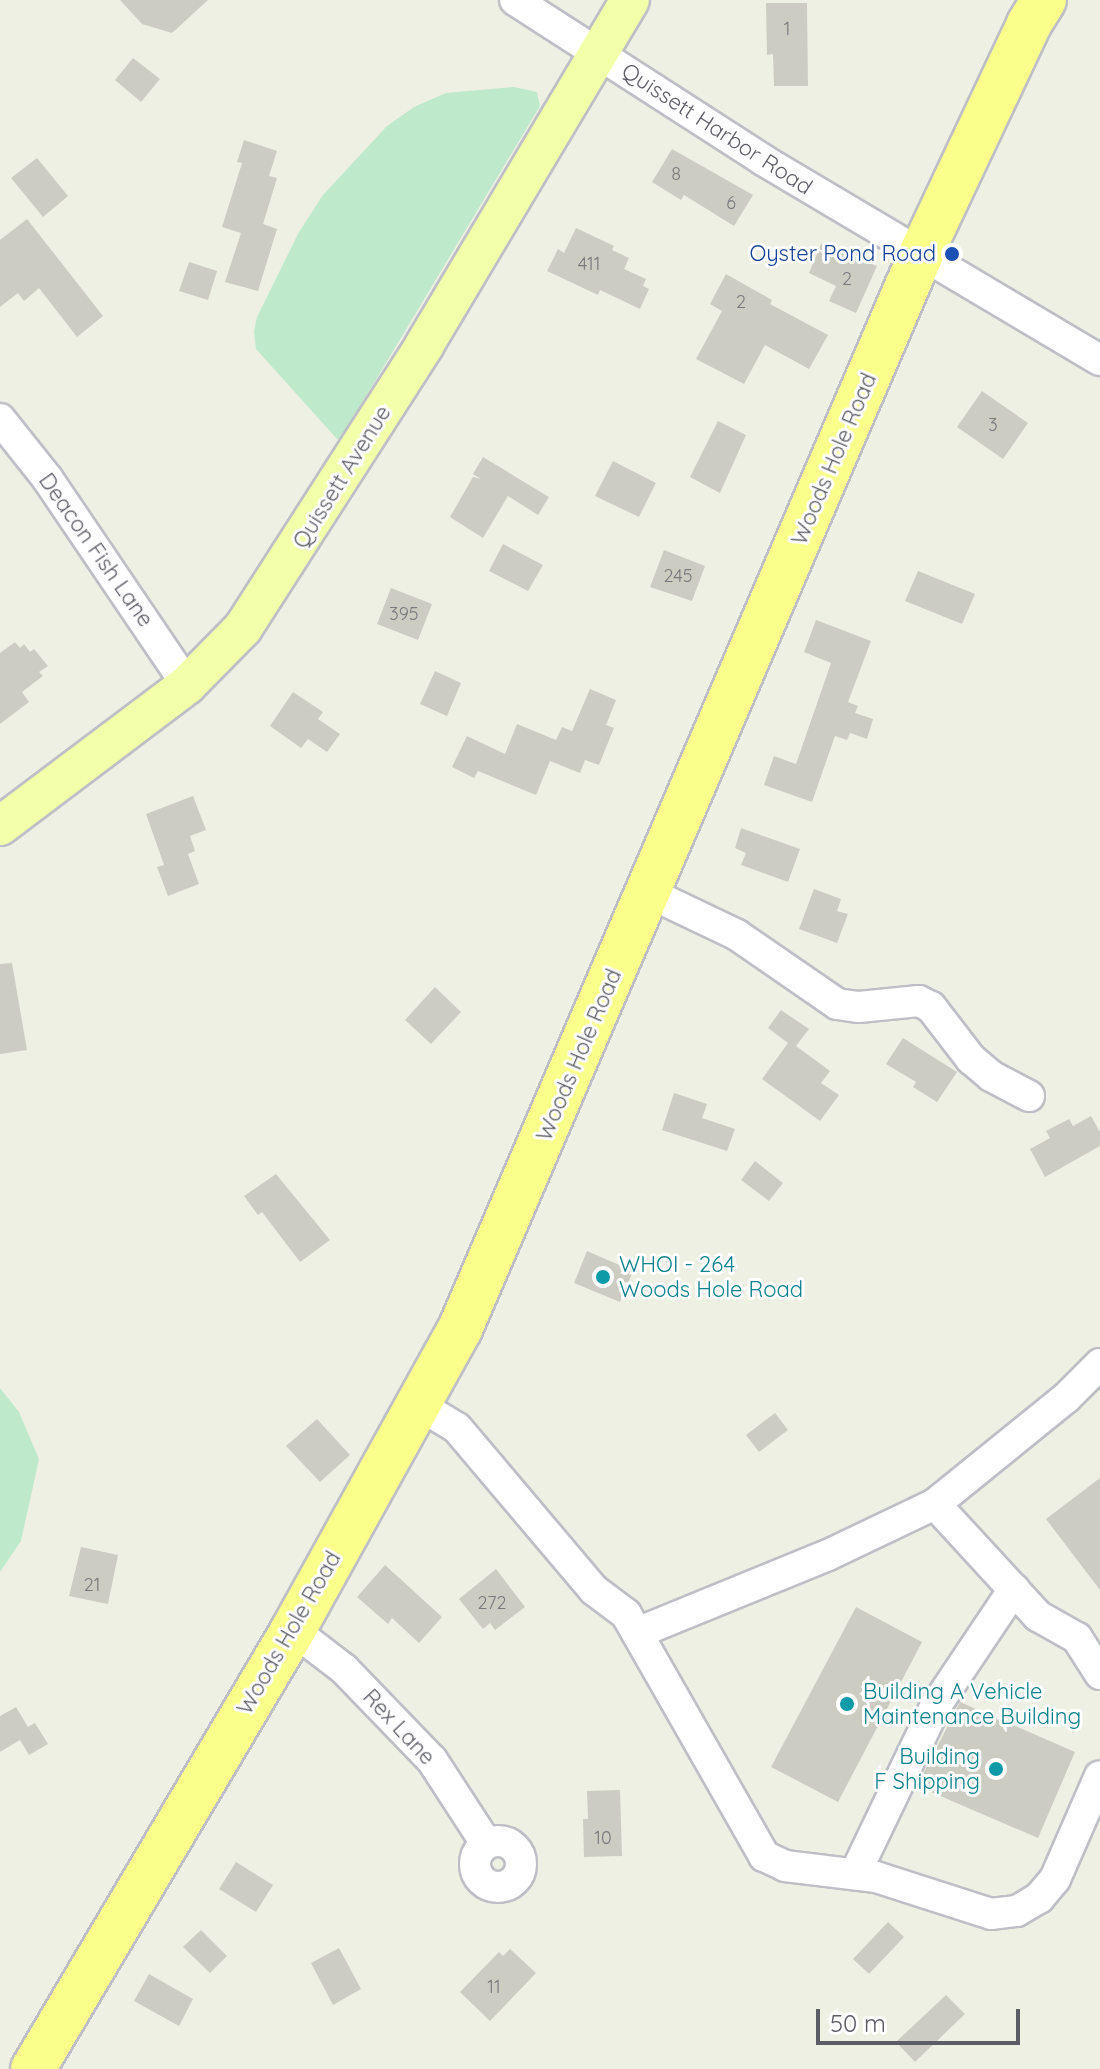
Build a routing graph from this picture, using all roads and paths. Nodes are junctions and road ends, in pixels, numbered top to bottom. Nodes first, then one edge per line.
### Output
1 (515, 0) edge
2 (630, 0) edge
3 (1044, 0) edge
4 (597, 52) junction
5 (920, 256) junction
6 (1100, 360) edge
7 (0, 419) edge
8 (187, 685) junction
9 (0, 826) edge
10 (647, 892) junction
11 (1029, 1096) dead end
12 (1100, 1364) edge
13 (419, 1405) junction
14 (935, 1504) junction
15 (1014, 1589) junction
16 (293, 1630) junction
17 (637, 1633) junction
18 (1100, 1674) edge
19 (1100, 1776) edge
20 (486, 1843) dead end
21 (855, 1874) junction
22 (33, 2069) edge

1 - 4 street, Quissett Harbor Road
2 - 4 main road, Quissett Avenue
3 - 5 highway, Woods Hole Road
4 - 5 street, Quissett Harbor Road
4 - 8 main road, Quissett Avenue
5 - 6 street
5 - 10 highway, Woods Hole Road
7 - 8 street, Deacon Fish Lane
8 - 9 main road, Quissett Avenue
10 - 11 street
10 - 13 highway, Woods Hole Road
12 - 14 street
13 - 16 highway, Woods Hole Road
13 - 17 street
14 - 15 street
14 - 17 street
15 - 18 street
15 - 21 street
16 - 20 street, Rex Lane
16 - 22 highway, Woods Hole Road
17 - 21 street
19 - 21 street

